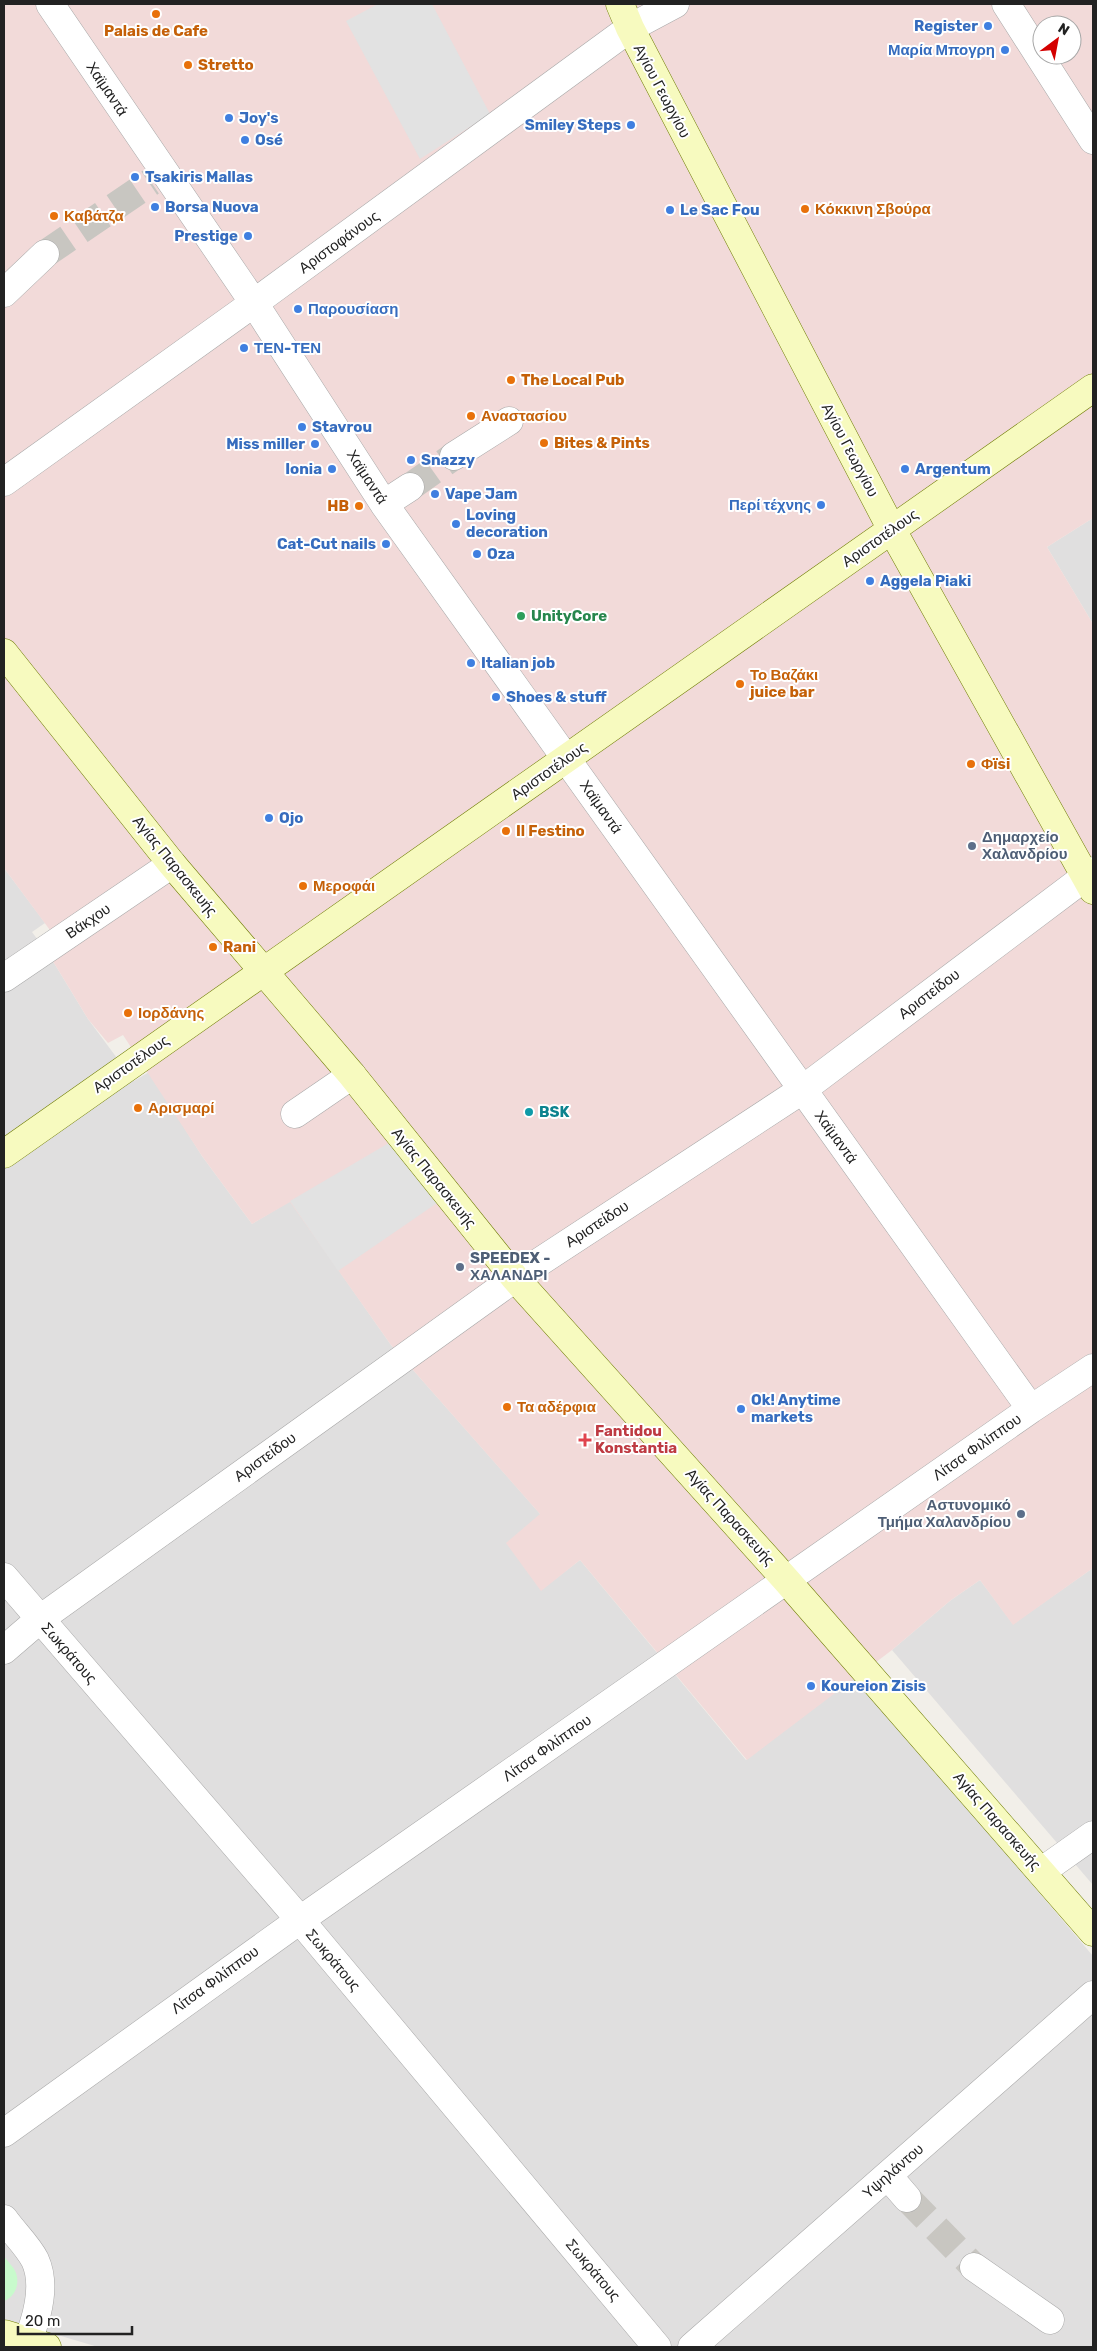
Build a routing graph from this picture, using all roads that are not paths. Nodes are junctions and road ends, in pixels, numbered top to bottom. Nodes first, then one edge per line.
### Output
1 (50, 4) edge
2 (675, 4) edge
3 (1006, 4) edge
4 (625, 16) edge
5 (1093, 140) edge
6 (45, 254) tunnel mouth
7 (4, 294) edge
8 (254, 304) junction
9 (1093, 388) edge
10 (509, 421) dead end
11 (454, 456) tunnel mouth
12 (4, 482) edge
13 (410, 487) tunnel mouth
14 (384, 504) junction
15 (892, 530) junction
16 (4, 654) edge
17 (567, 759) junction
18 (172, 864) junction
19 (1091, 879) edge
20 (262, 971) junction
21 (4, 978) edge
22 (352, 1075) junction
23 (802, 1090) junction
24 (295, 1114) dead end
25 (4, 1154) edge
26 (515, 1278) junction
27 (1093, 1368) edge
28 (1031, 1409) junction
29 (4, 1577) edge
30 (787, 1581) junction
31 (40, 1619) junction
32 (4, 1650) edge
33 (1093, 1835) edge
34 (1042, 1871) junction
35 (300, 1920) junction
36 (1093, 1932) edge
37 (1093, 1995) edge
38 (4, 2133) edge
39 (888, 2176) junction
40 (907, 2198) tunnel mouth
41 (4, 2219) edge
42 (974, 2267) tunnel mouth
43 (1050, 2320) dead end
44 (26, 2342) edge
45 (658, 2347) edge
46 (692, 2347) edge

1 - 8 street, Χαϊμαντά
2 - 4 street, Αριστοφάνους
3 - 5 street
4 - 8 street, Αριστοφάνους
4 - 15 street, Αγίου Γεωργίου
6 - 7 street
8 - 12 street, Αριστοφάνους
8 - 14 street, Χαϊμαντά
9 - 15 street, Αριστοτέλους
10 - 11 street
13 - 14 street
14 - 17 street, Χαϊμαντά
15 - 17 street, Αριστοτέλους
15 - 19 street, Αγίου Γεωργίου
16 - 18 street, Αγίας Παρασκευής
17 - 20 street, Αριστοτέλους
17 - 23 street, Χαϊμαντά
18 - 20 street, Αγίας Παρασκευής
18 - 21 street, Βάκχου
19 - 23 street, Αριστείδου
20 - 22 street, Αγίας Παρασκευής
20 - 25 street, Αριστοτέλους
22 - 24 street
22 - 26 street, Αγίας Παρασκευής
23 - 26 street, Αριστείδου
23 - 28 street, Χαϊμαντά
26 - 30 street, Αγίας Παρασκευής
26 - 31 street, Αριστείδου
27 - 28 street, Λίτσα Φιλίππου
28 - 30 street, Λίτσα Φιλίππου
29 - 31 street, Σωκράτους
30 - 34 street, Αγίας Παρασκευής
30 - 35 street, Λίτσα Φιλίππου
31 - 32 street, Αριστείδου
31 - 35 street, Σωκράτους
33 - 34 street
34 - 36 street, Αγίας Παρασκευής
35 - 38 street, Λίτσα Φιλίππου
35 - 45 street, Σωκράτους
37 - 39 street, Υψηλάντου
39 - 40 street
39 - 46 street, Υψηλάντου
41 - 44 street
42 - 43 street

